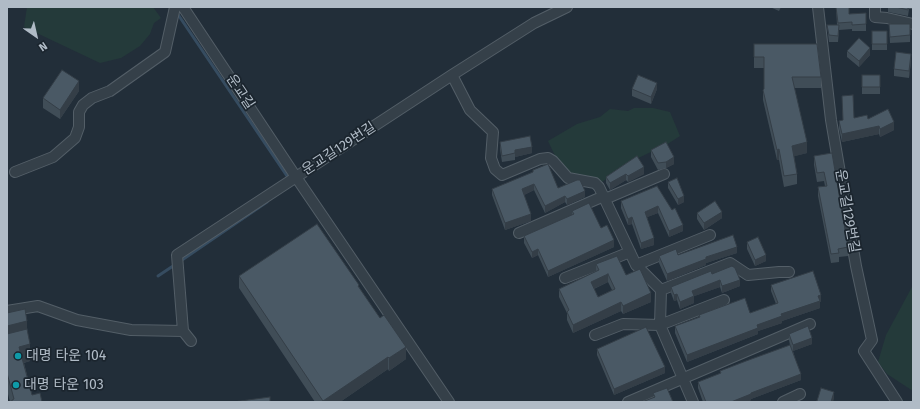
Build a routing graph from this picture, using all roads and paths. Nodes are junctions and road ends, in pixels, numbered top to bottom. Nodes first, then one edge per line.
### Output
1 (174, 7) edge
2 (183, 7) edge
3 (567, 7) edge
4 (818, 7) edge
5 (875, 7) edge
6 (913, 24) edge
7 (452, 75) junction
8 (15, 172) dead end
9 (664, 174) dead end
10 (296, 177) junction
11 (604, 198) junction
12 (519, 233) dead end
13 (710, 235) dead end
14 (630, 252) junction
15 (636, 265) junction
16 (789, 272) dead end
17 (565, 278) dead end
18 (661, 290) junction
19 (724, 300) dead end
20 (7, 312) edge
21 (810, 324) dead end
22 (660, 325) junction
23 (183, 331) junction
24 (595, 335) dead end
25 (191, 341) dead end
26 (683, 379) junction
27 (800, 394) dead end
28 (449, 402) edge
29 (628, 402) edge
30 (692, 402) edge
31 (783, 402) edge
32 (897, 402) edge

1 - 8 street
2 - 10 street, 운교길
3 - 7 street, 운교길129번길
4 - 32 street, 운교길129번길
5 - 6 street
7 - 10 street, 운교길129번길
7 - 11 street
9 - 11 street
10 - 23 street, 운교길129번길
10 - 28 street, 운교길
11 - 12 street
11 - 14 street
13 - 15 street
14 - 15 street
14 - 17 street
15 - 18 street
16 - 18 street
18 - 22 street
19 - 22 street
20 - 23 street
21 - 26 street
22 - 24 street
22 - 26 street
23 - 25 street
26 - 29 street
26 - 30 street
27 - 31 street

